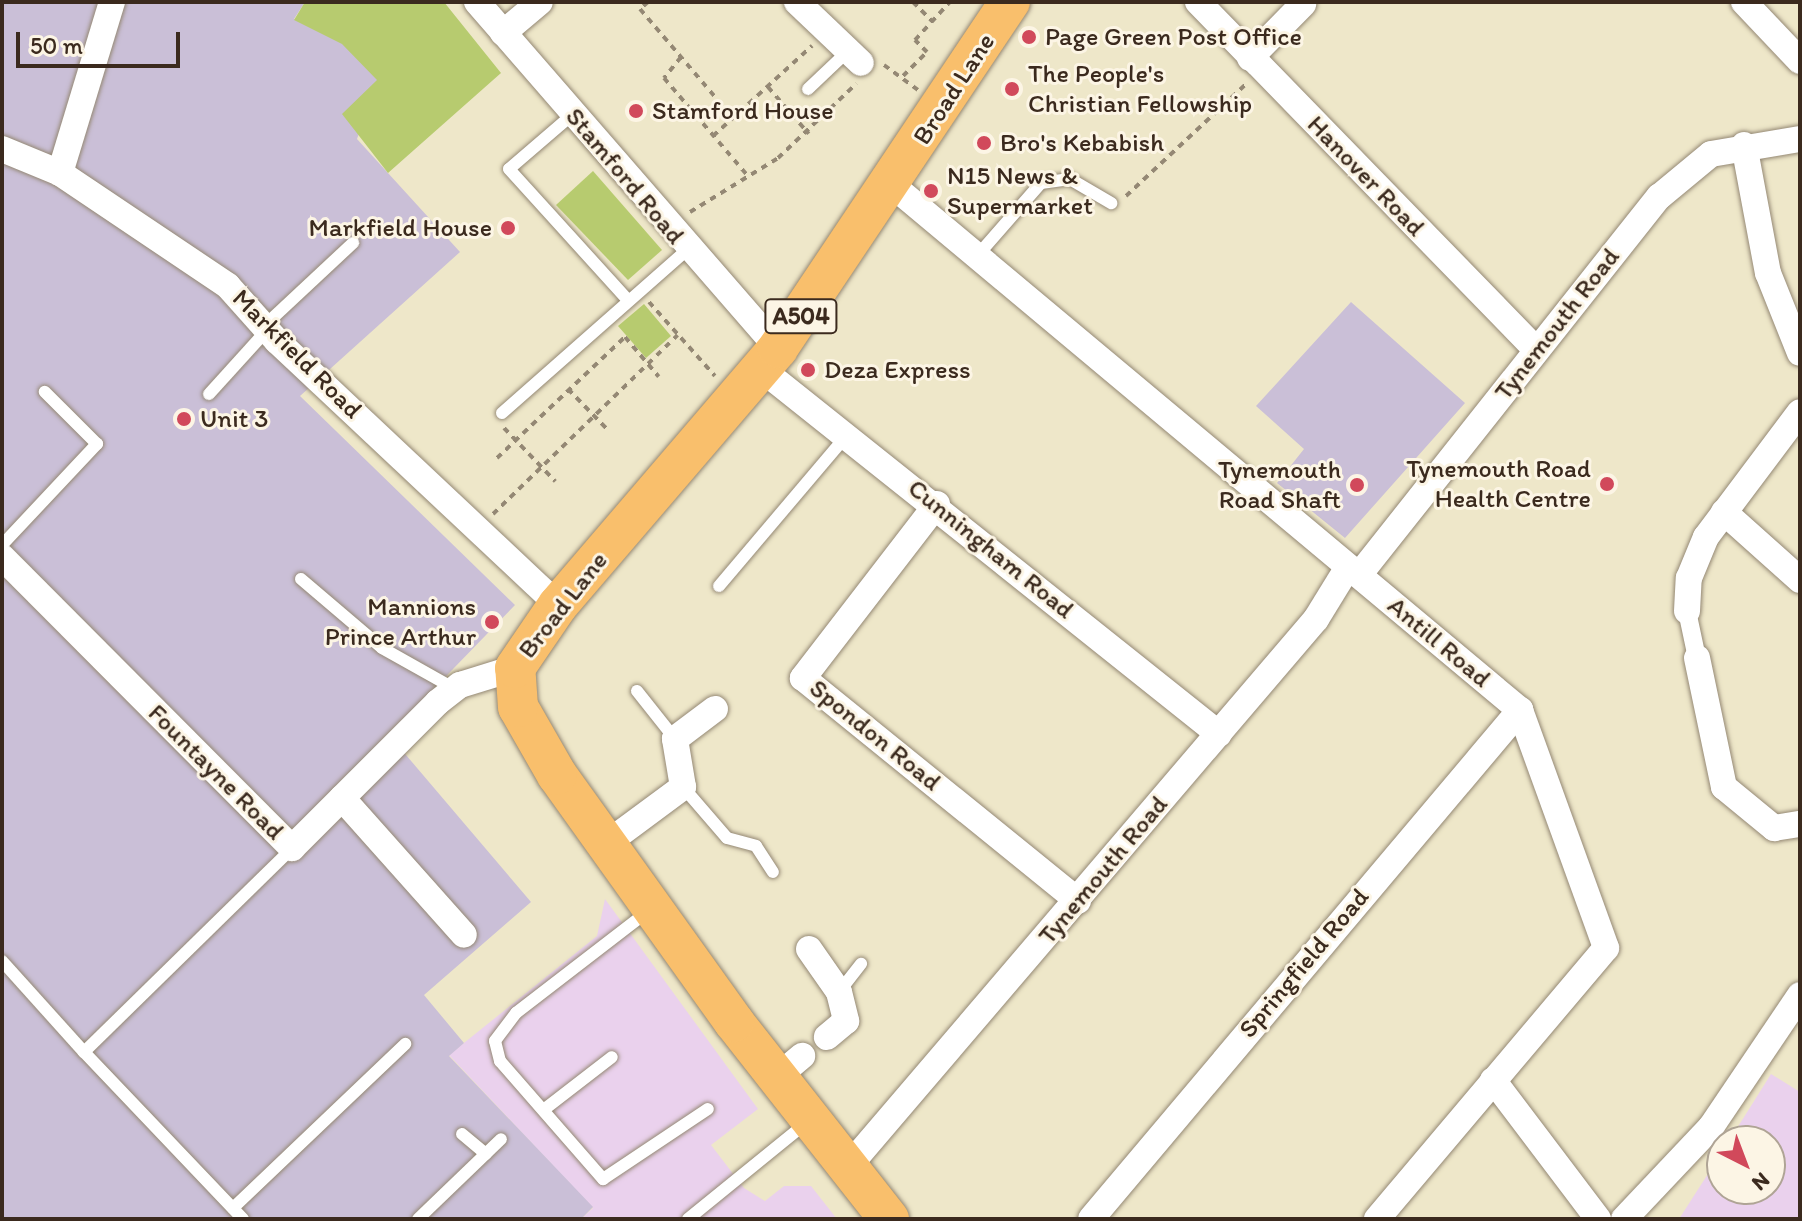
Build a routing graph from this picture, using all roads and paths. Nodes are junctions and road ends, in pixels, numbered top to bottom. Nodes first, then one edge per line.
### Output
1 (112, 2) edge
2 (477, 2) edge
3 (540, 2) edge
4 (648, 2) edge
5 (797, 2) edge
6 (913, 2) edge
7 (950, 2) edge
8 (1010, 2) edge
9 (1198, 2) edge
10 (1744, 2) edge
11 (1303, 4) edge
12 (932, 21) junction
13 (827, 31) junction
14 (503, 33) junction
15 (681, 57) junction
16 (855, 57) junction
17 (1800, 61) edge
18 (1256, 64) junction
19 (903, 76) junction
20 (768, 87) junction
21 (808, 89) dead end
22 (716, 98) dead end
23 (940, 111) junction
24 (573, 114) junction
25 (809, 134) junction
26 (713, 136) junction
27 (1800, 139) edge
28 (1744, 145) junction
29 (2, 149) edge
30 (60, 173) junction
31 (747, 175) junction
32 (892, 185) junction
33 (1111, 203) joint
34 (670, 229) junction
35 (353, 243) dead end
36 (688, 249) junction
37 (975, 258) junction
38 (638, 291) junction
39 (627, 299) junction
40 (266, 328) junction
41 (678, 335) junction
42 (1535, 349) junction
43 (1800, 353) edge
44 (769, 358) junction
45 (645, 362) junction
46 (659, 377) dead end
47 (568, 388) junction
48 (45, 392) dead end
49 (209, 394) dead end
50 (735, 399) junction
51 (1800, 412) edge
52 (502, 413) joint
53 (596, 419) junction
54 (608, 430) dead end
55 (847, 435) junction
56 (517, 441) junction
57 (497, 458) dead end
58 (543, 468) junction
59 (555, 481) dead end
60 (937, 504) junction
61 (1724, 512) junction
62 (477, 530) junction
63 (2, 545) edge
64 (2, 557) edge
65 (1354, 571) junction
66 (301, 579) dead end
67 (1800, 580) edge
68 (719, 586) dead end
69 (558, 605) junction
70 (1687, 611) joint
71 (1697, 658) joint
72 (515, 668) junction
73 (455, 689) junction
74 (637, 691) dead end
75 (715, 709) dead end
76 (1520, 710) junction
77 (1219, 734) junction
78 (675, 739) junction
79 (683, 787) junction
80 (342, 798) junction
81 (1798, 831) edge
82 (606, 844) junction
83 (292, 848) junction
84 (773, 872) dead end
85 (1078, 901) junction
86 (652, 908) junction
87 (464, 935) dead end
88 (809, 949) dead end
89 (2, 961) edge
90 (861, 964) dead end
91 (839, 992) junction
92 (1800, 995) edge
93 (827, 1037) dead end
94 (405, 1044) dead end
95 (84, 1052) junction
96 (612, 1057) dead end
97 (1493, 1080) junction
98 (546, 1108) junction
99 (708, 1109) dead end
100 (810, 1120) junction
101 (462, 1134) dead end
102 (501, 1139) dead end
103 (486, 1154) junction
104 (848, 1167) junction
105 (233, 1208) junction
106 (1628, 1217) edge
107 (243, 1219) edge
108 (418, 1219) edge
109 (688, 1219) edge
110 (889, 1219) edge
111 (1091, 1219) edge
112 (1377, 1219) edge
113 (1598, 1219) edge

1 - 30 street
2 - 14 street, Stamford Road
3 - 14 street
4 - 15 path
5 - 13 street
6 - 12 path
7 - 12 path
8 - 23 main road, Broad Lane / A504
9 - 18 street, Hanover Road
10 - 17 street
11 - 18 street
12 - 19 path
13 - 16 street
13 - 20 path
14 - 24 street, Stamford Road
15 - 22 path
15 - 26 path
16 - 19 path
16 - 21 lane
16 - 25 path
18 - 33 path
18 - 42 street, Hanover Road
19 - 23 path
20 - 25 path
20 - 26 path
23 - 32 main road, Broad Lane / A504
24 - 34 street, Stamford Road
24 - 39 lane
25 - 31 path
26 - 31 path
27 - 28 street, Tynemouth Road
28 - 42 street, Tynemouth Road
28 - 43 street
29 - 30 street, Markfield Road
30 - 40 street, Markfield Road
31 - 34 path
32 - 37 street, Antill Road
32 - 44 main road, Broad Lane / A504
33 - 37 lane
34 - 36 street, Stamford Road
35 - 40 lane
36 - 38 lane
36 - 44 street, Stamford Road
37 - 65 street, Antill Road
38 - 39 lane
38 - 41 path
39 - 52 lane
40 - 49 lane
40 - 62 street, Markfield Road
41 - 45 path
41 - 50 path
42 - 65 street, Tynemouth Road
44 - 50 main road, Broad Lane / A504
44 - 55 street, Cunningham Road
45 - 46 path
45 - 47 path
45 - 53 path
47 - 53 path
47 - 56 path
48 - 63 lane
50 - 69 main road, Broad Lane / A504
51 - 61 street
52 - 56 path
53 - 54 path
53 - 58 path
55 - 60 street, Cunningham Road
55 - 68 lane
56 - 57 path
56 - 58 path
58 - 59 path
58 - 62 path
60 - 77 street, Cunningham Road
60 - 85 street, Spondon Road
61 - 67 street
61 - 70 street
62 - 69 street, Markfield Road
64 - 83 street, Fountayne Road
65 - 76 street, Antill Road
65 - 77 street, Tynemouth Road
66 - 73 lane
69 - 72 main road, Broad Lane / A504
70 - 71 street
71 - 81 street
72 - 73 street, Fountayne Road
72 - 82 main road, Broad Lane
73 - 80 street, Fountayne Road
74 - 78 lane
75 - 78 street
76 - 97 street
76 - 111 street, Springfield Road
77 - 85 street, Tynemouth Road
78 - 79 street
79 - 82 street
79 - 84 lane
80 - 83 street, Fountayne Road
80 - 87 street
82 - 86 main road, Broad Lane
83 - 95 lane
85 - 104 street, Tynemouth Road
86 - 98 lane
86 - 100 main road, Broad Lane
88 - 91 street
89 - 95 lane
90 - 91 lane
91 - 93 street
92 - 106 street
94 - 105 lane
95 - 105 lane
96 - 98 lane
97 - 112 street
97 - 113 street
98 - 99 lane
100 - 104 main road, Broad Lane
100 - 109 lane
101 - 103 lane
102 - 103 lane
103 - 108 lane
104 - 110 main road, Broad Lane
105 - 107 lane

